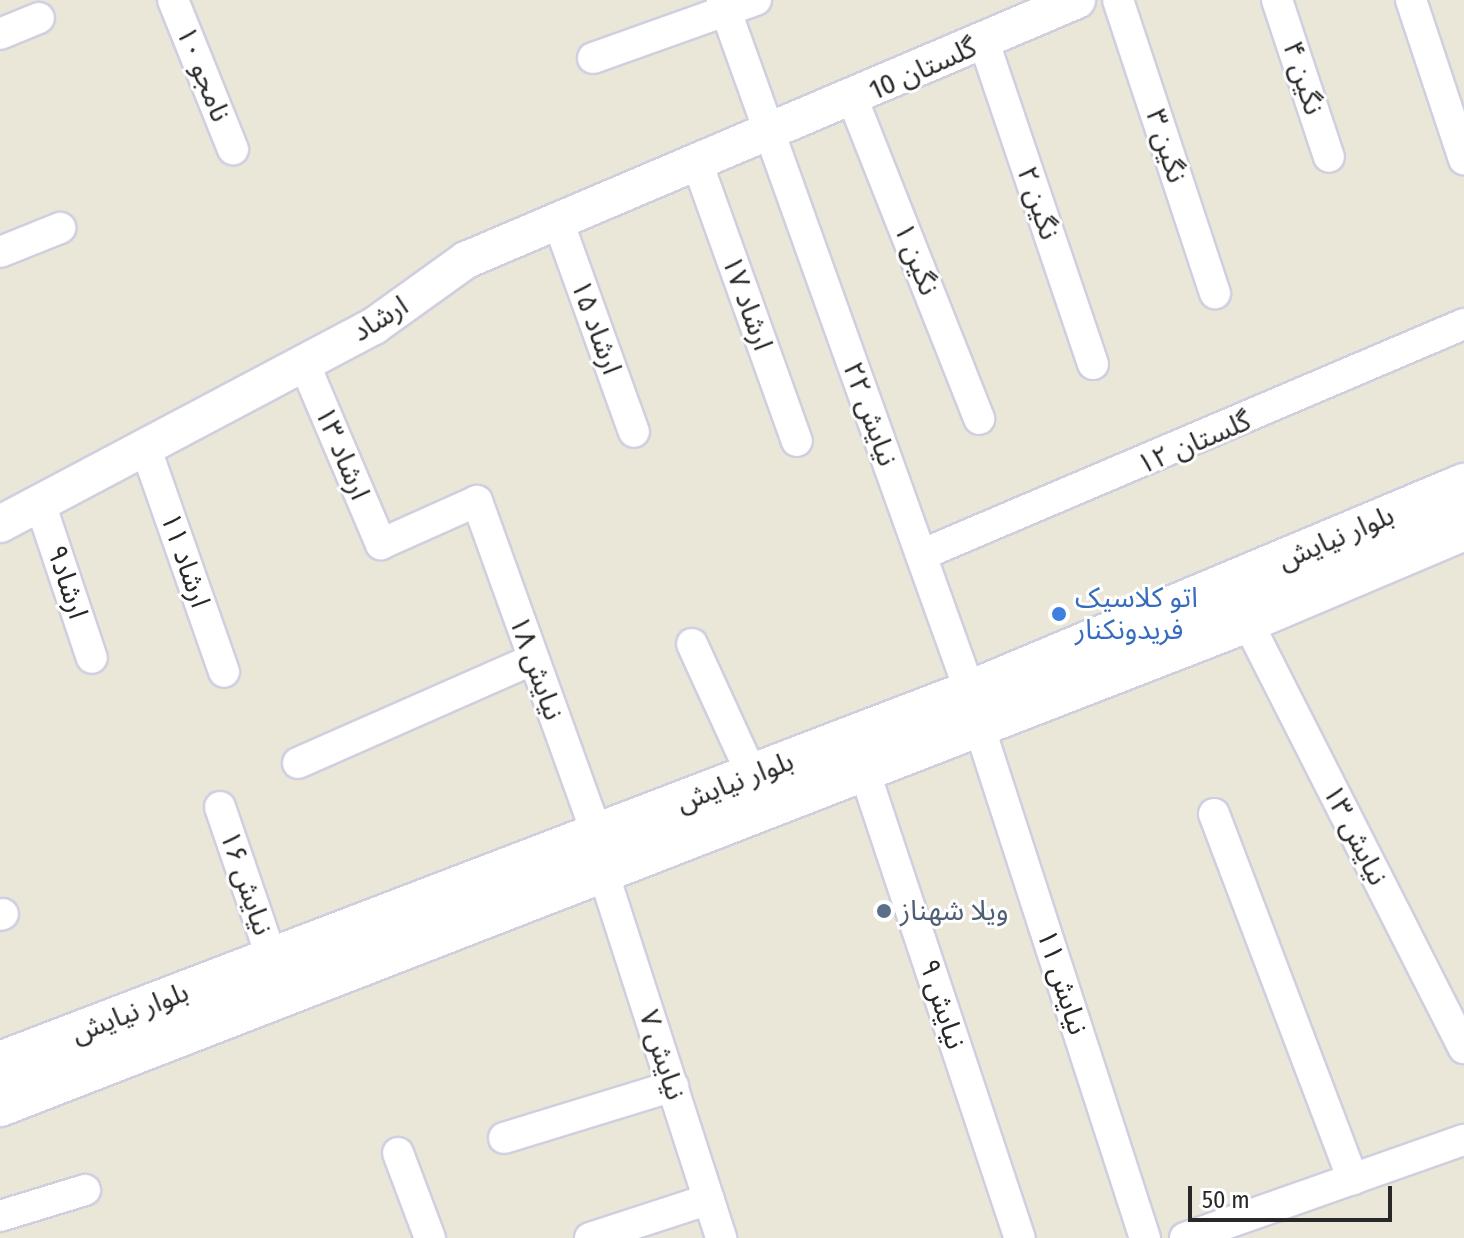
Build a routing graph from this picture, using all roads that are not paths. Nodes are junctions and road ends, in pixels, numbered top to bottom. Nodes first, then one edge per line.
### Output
1 (173, 0) edge
2 (756, 0) edge
3 (1077, 0) edge
4 (1118, 0) edge
5 (1277, 0) edge
6 (1411, 0) edge
7 (724, 5) edge
8 (39, 18) dead end
9 (0, 34) edge
10 (984, 42) junction
11 (593, 58) dead end
12 (853, 100) junction
13 (769, 137) junction
14 (233, 149) dead end
15 (1329, 157) dead end
16 (1464, 159) edge
17 (698, 165) junction
18 (558, 221) junction
19 (60, 228) dead end
20 (0, 252) edge
21 (1215, 293) dead end
22 (1464, 324) edge
23 (304, 363) junction
24 (1093, 364) dead end
25 (979, 419) dead end
26 (634, 432) dead end
27 (797, 441) dead end
28 (146, 449) junction
29 (1464, 485) edge
30 (477, 501) joint
31 (41, 506) junction
32 (0, 524) edge
33 (1464, 529) edge
34 (921, 555) junction
35 (1247, 621) junction
36 (692, 644) dead end
37 (92, 658) dead end
38 (532, 660) junction
39 (224, 672) dead end
40 (974, 709) junction
41 (298, 763) dead end
42 (864, 770) junction
43 (752, 775) junction
44 (220, 807) dead end
45 (1214, 814) dead end
46 (600, 853) junction
47 (272, 959) junction
48 (1464, 1048) edge
49 (0, 1063) edge
50 (673, 1086) junction
51 (0, 1105) edge
52 (504, 1138) dead end
53 (1464, 1140) edge
54 (398, 1153) dead end
55 (1353, 1179) junction
56 (85, 1190) dead end
57 (709, 1199) junction
58 (0, 1216) edge
59 (430, 1238) edge
60 (590, 1238) edge
61 (721, 1238) edge
62 (1020, 1238) edge
63 (1145, 1238) edge
64 (1185, 1238) edge

1 - 14 street, نامجو ۱۰
2 - 7 street
3 - 10 street, گلستان 10
4 - 21 street, نگین ۳
5 - 15 street, نگین ۴
6 - 16 street
7 - 11 street
7 - 13 street, نیایش ۲۲
8 - 9 street
10 - 12 street, گلستان 10
10 - 24 street, نگین ۲
12 - 13 street, گلستان 10
12 - 25 street, نگین ۱
13 - 17 street, ارشاد
13 - 34 street, نیایش ۲۲
17 - 18 street, ارشاد
17 - 27 street, ارشاد ۱۷
18 - 23 street, ارشاد
18 - 26 street, ارشاد ۱۵
19 - 20 street
22 - 34 street, گلستان ۱۲
23 - 28 street, ارشاد
23 - 30 street, ارشاد ۱۳
28 - 31 street, ارشاد
28 - 39 street, ارشاد ۱۱
29 - 40 main road, بلوار نیایش
30 - 38 street, نیایش ۱۸
31 - 32 street, ارشاد
31 - 37 street, ارشاد۹
33 - 35 main road, بلوار نیایش
34 - 40 street, نیایش ۲۲
35 - 40 main road, بلوار نیایش
35 - 48 street, نیایش ۱۳
36 - 43 street
38 - 41 street
38 - 46 street, نیایش ۱۸
40 - 42 main road, بلوار نیایش
40 - 43 main road, بلوار نیایش
40 - 63 street, نیایش ۱۱
42 - 46 main road, بلوار نیایش
42 - 62 street, نیایش ۹
43 - 46 main road, بلوار نیایش
44 - 47 street, نیایش ۱۶
45 - 55 street
46 - 47 main road, بلوار نیایش
46 - 50 street, نیایش ۷
46 - 51 main road, بلوار نیایش
47 - 49 main road, بلوار نیایش
50 - 52 street
50 - 57 street, نیایش ۷
53 - 55 street
54 - 59 street
55 - 64 street
56 - 58 street
57 - 60 street
57 - 61 street, نیایش ۷

